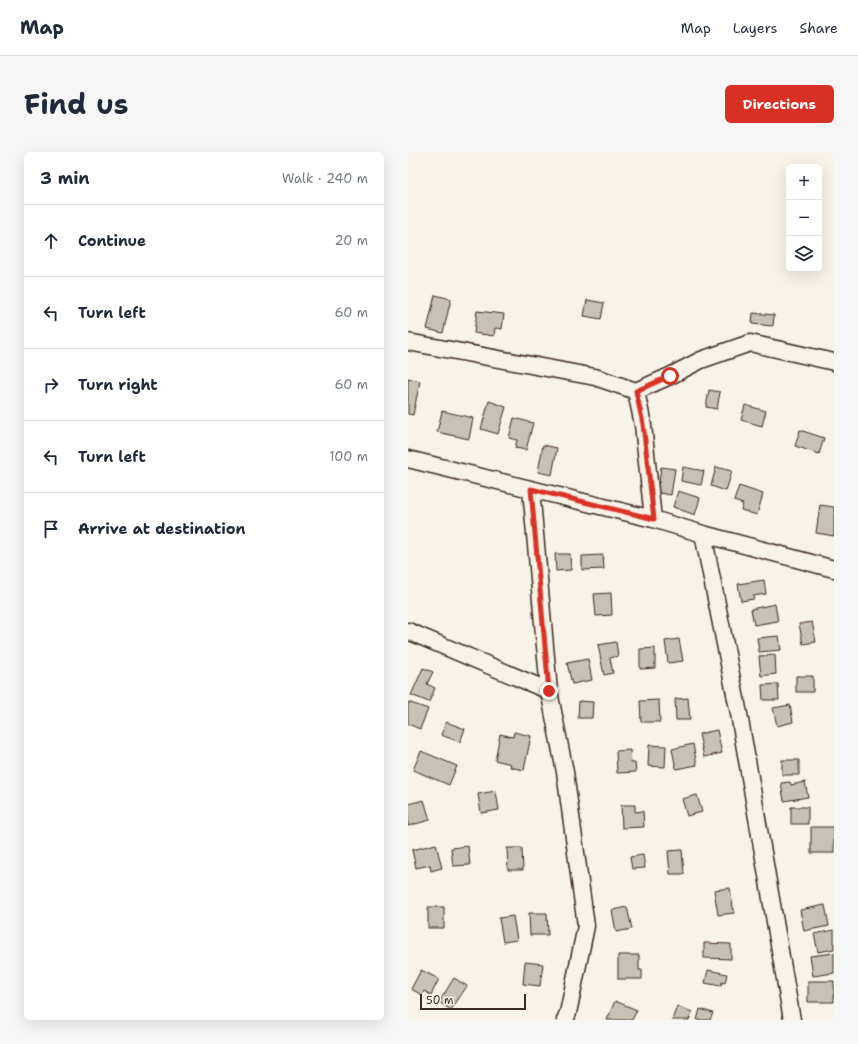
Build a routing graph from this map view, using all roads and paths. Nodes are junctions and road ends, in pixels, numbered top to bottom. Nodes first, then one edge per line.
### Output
1 (408, 342) edge
2 (834, 362) edge
3 (636, 391) junction
4 (408, 459) edge
5 (531, 489) junction
6 (654, 519) junction
7 (703, 534) junction
8 (834, 569) edge
9 (408, 631) edge
10 (549, 691) junction
11 (791, 1019) edge
12 (565, 1020) edge

1 - 3 street
2 - 3 street
3 - 6 street
4 - 5 street
5 - 6 street
5 - 10 street
6 - 7 street
7 - 8 street
7 - 11 street
9 - 10 street
10 - 12 street

